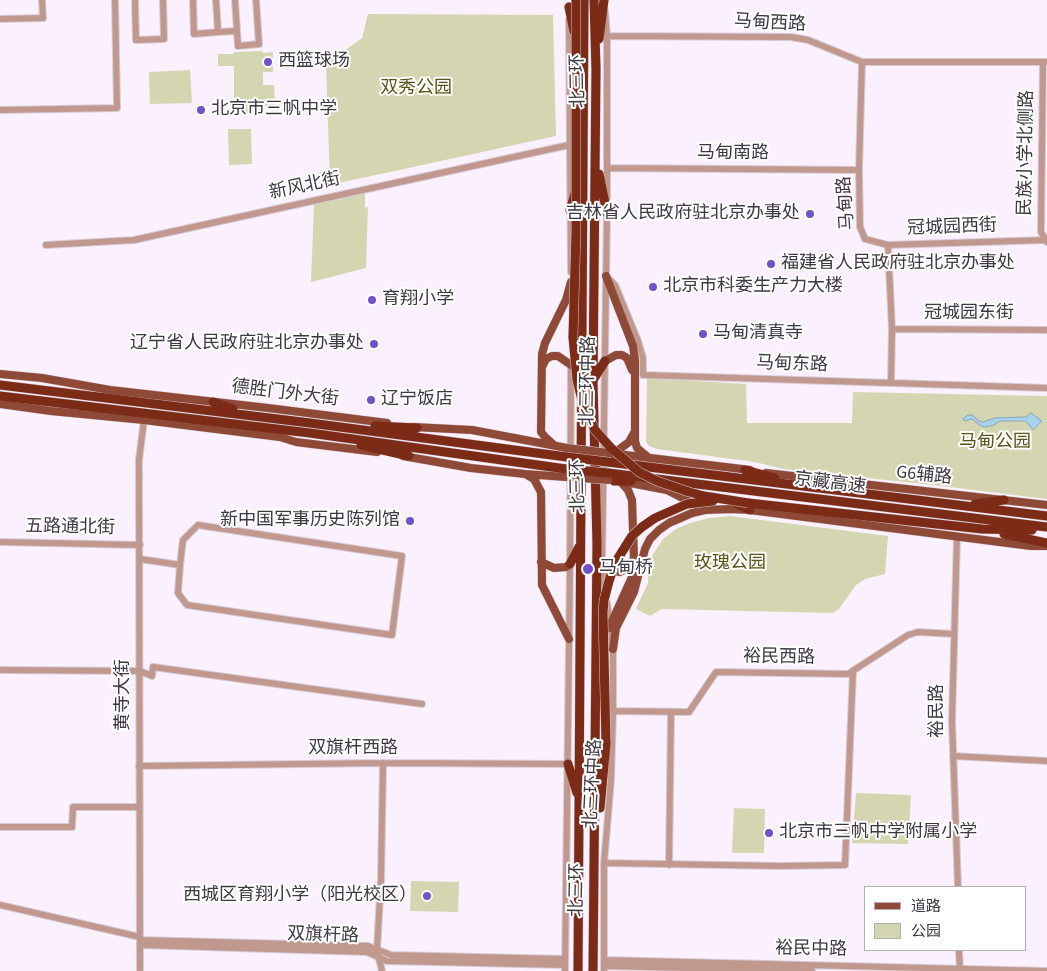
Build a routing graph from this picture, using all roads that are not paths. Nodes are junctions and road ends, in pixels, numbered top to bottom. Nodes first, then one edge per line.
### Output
1 (42, 0) edge
2 (115, 0) edge
3 (135, 0) edge
4 (163, 0) edge
5 (193, 0) edge
6 (216, 0) edge
7 (235, 0) edge
8 (256, 0) edge
9 (576, 0) edge
10 (584, 0) edge
11 (594, 0) edge
12 (604, 0) edge
13 (569, 4) edge
14 (0, 19) edge
15 (237, 31) junction
16 (218, 32) junction
17 (607, 36) junction
18 (862, 62) junction
19 (1045, 62) edge
20 (596, 70) junction
21 (584, 77) junction
22 (0, 110) edge
23 (569, 145) junction
24 (595, 156) junction
25 (583, 167) junction
26 (607, 168) junction
27 (859, 170) junction
28 (570, 210) junction
29 (607, 214) junction
30 (1047, 241) edge
31 (46, 244) dead end
32 (888, 245) junction
33 (606, 276) junction
34 (571, 282) junction
35 (892, 329) junction
36 (1047, 330) edge
37 (605, 361) junction
38 (571, 365) junction
39 (542, 366) junction
40 (0, 374) edge
41 (0, 380) edge
42 (593, 380) junction
43 (635, 382) junction
44 (891, 383) junction
45 (581, 384) junction
46 (0, 385) edge
47 (25, 388) junction
48 (1047, 388) edge
49 (0, 398) edge
50 (213, 402) junction
51 (0, 404) edge
52 (250, 415) junction
53 (144, 420) junction
54 (540, 421) junction
55 (310, 423) junction
56 (417, 428) junction
57 (310, 433) junction
58 (634, 433) junction
59 (519, 439) junction
60 (556, 446) junction
61 (567, 452) junction
62 (409, 456) junction
63 (610, 456) junction
64 (649, 458) junction
65 (745, 470) junction
66 (566, 473) junction
67 (525, 474) junction
68 (553, 476) junction
69 (613, 479) junction
70 (642, 485) junction
71 (700, 485) junction
72 (801, 486) junction
73 (541, 492) junction
74 (632, 500) junction
75 (1004, 500) junction
76 (965, 505) junction
77 (1047, 505) edge
78 (749, 506) junction
79 (704, 510) junction
80 (1047, 516) edge
81 (982, 529) junction
82 (1047, 529) edge
83 (957, 536) junction
84 (0, 542) edge
85 (580, 544) junction
86 (597, 544) junction
87 (1047, 544) edge
88 (140, 545) junction
89 (140, 559) junction
90 (634, 559) junction
91 (541, 562) junction
92 (570, 564) junction
93 (180, 565) junction
94 (602, 565) junction
95 (610, 628) junction
96 (954, 634) junction
97 (570, 639) junction
98 (613, 649) junction
99 (0, 670) edge
100 (140, 671) junction
101 (853, 671) junction
102 (422, 704) dead end
103 (613, 711) junction
104 (671, 712) junction
105 (953, 756) junction
106 (1047, 761) edge
107 (383, 763) junction
108 (568, 764) junction
109 (139, 766) junction
110 (579, 800) junction
111 (138, 807) junction
112 (0, 827) edge
113 (595, 861) junction
114 (604, 863) junction
115 (669, 865) junction
116 (958, 886) edge
117 (0, 905) edge
118 (140, 941) junction
119 (959, 951) edge
120 (378, 953) junction
121 (565, 965) edge
122 (604, 966) edge
123 (960, 970) edge
124 (140, 971) edge
125 (382, 971) edge
126 (578, 971) edge
127 (593, 971) edge
128 (812, 971) edge
129 (1047, 971) edge

1 - 14 street
2 - 22 street
3 - 4 street
5 - 16 street
6 - 16 street
7 - 15 street
8 - 15 street
9 - 78 highway, bridge
10 - 21 highway, 北三环
11 - 20 highway, 北三环
12 - 17 street, 北三环中路
12 - 20 highway
13 - 21 highway
13 - 23 street, 北三环中路
15 - 16 street
17 - 18 street, 马甸西路
17 - 26 street, 北三环中路
18 - 19 street, 马甸西路
18 - 27 street, 马甸路
19 - 30 street, 民族小学北侧路
20 - 24 highway, 北三环
21 - 25 highway, 北三环
23 - 28 street, 北三环中路
23 - 31 street, 新风北街
24 - 29 highway
24 - 42 highway, 北三环
25 - 28 highway
25 - 45 highway, 北三环
26 - 27 street, 马甸南路
26 - 29 street, 北三环中路
27 - 32 street, 马甸路
28 - 34 street, 北三环中路
29 - 33 street, 北三环中路
30 - 32 street, 冠城园西街
32 - 35 street
33 - 37 street, 北三环中路
33 - 43 main road
33 - 44 street, 马甸东路
34 - 38 street, 北三环中路
34 - 39 main road
35 - 36 street, 冠城园东街
35 - 44 street
37 - 42 highway
37 - 43 main road
37 - 94 street, 北三环中路
38 - 39 main road
38 - 45 highway
38 - 92 street, 北三环中路
39 - 54 main road
40 - 50 main road, 德胜门外大街
41 - 47 highway
42 - 86 highway, 北三环
43 - 58 main road
44 - 48 street, 马甸东路
45 - 85 highway, 北三环
46 - 47 highway, 德胜门外大街
47 - 52 highway, 德胜门外大街
49 - 57 highway, 德胜门外大街
50 - 52 highway
50 - 56 main road, 德胜门外大街
51 - 53 main road
52 - 55 highway, 德胜门外大街
53 - 62 main road
53 - 88 street, 黄寺大街
54 - 59 main road
54 - 60 main road
55 - 56 highway
55 - 61 highway, 德胜门外大街
56 - 59 main road, 德胜门外大街
57 - 62 highway
57 - 66 highway, 德胜门外大街
58 - 63 main road
58 - 64 main road
59 - 60 main road, 德胜门外大街
60 - 61 main road, 德胜门外大街
61 - 63 highway, bridge
62 - 67 main road
63 - 64 main road, G6辅路
63 - 72 highway, 京藏高速
64 - 65 main road, G6辅路
65 - 72 highway
65 - 75 main road, G6辅路
66 - 68 main road
66 - 69 highway, bridge
67 - 68 main road
67 - 73 main road
68 - 73 main road
69 - 70 main road
69 - 71 highway, 京藏高速
69 - 74 main road
70 - 74 main road
70 - 79 main road
71 - 78 highway
71 - 82 highway, 京藏高速
72 - 76 highway, 京藏高速
73 - 91 main road
74 - 90 main road
75 - 76 highway
75 - 77 main road, G6辅路
76 - 80 highway, 京藏高速
78 - 79 main road
78 - 81 highway
78 - 83 main road
78 - 113 highway, bridge
79 - 98 main road
81 - 82 highway
81 - 87 highway
83 - 87 main road
83 - 96 street, 裕民路
84 - 88 street, 五路通北街
85 - 92 highway
85 - 110 highway, 北三环
86 - 94 highway
86 - 113 highway, 北三环
88 - 89 street, 黄寺大街
89 - 93 street
89 - 100 street, 黄寺大街
90 - 94 main road
90 - 95 main road
91 - 92 main road
91 - 97 main road
92 - 97 street, 北三环中路
93 - 93 street
94 - 95 street, 北三环中路
95 - 98 street, 北三环中路
96 - 101 street, 裕民西路
96 - 105 street, 裕民路
97 - 108 street, 北三环中路
98 - 103 street, 北三环中路
99 - 100 street
100 - 102 street
100 - 109 street, 黄寺大街
101 - 104 street, 裕民西路
101 - 115 street
103 - 104 street, 裕民西路
103 - 114 street, 北三环中路
104 - 115 street
105 - 106 street
105 - 116 street, 裕民路
107 - 108 street, 双旗杆西路
107 - 109 street, 双旗杆西路
107 - 120 street
108 - 110 highway
108 - 121 street, 北三环中路
109 - 111 street, 黄寺大街
110 - 126 highway, 北三环
111 - 112 street
111 - 118 street, 黄寺大街
113 - 127 highway, 北三环
114 - 115 street
114 - 122 street, 北三环中路
117 - 118 street
118 - 120 street
118 - 124 street, 黄寺大街
119 - 123 street
120 - 121 street
120 - 125 street
122 - 123 street, 裕民中路
122 - 128 street, 裕民中路
123 - 129 street, 裕民中路

